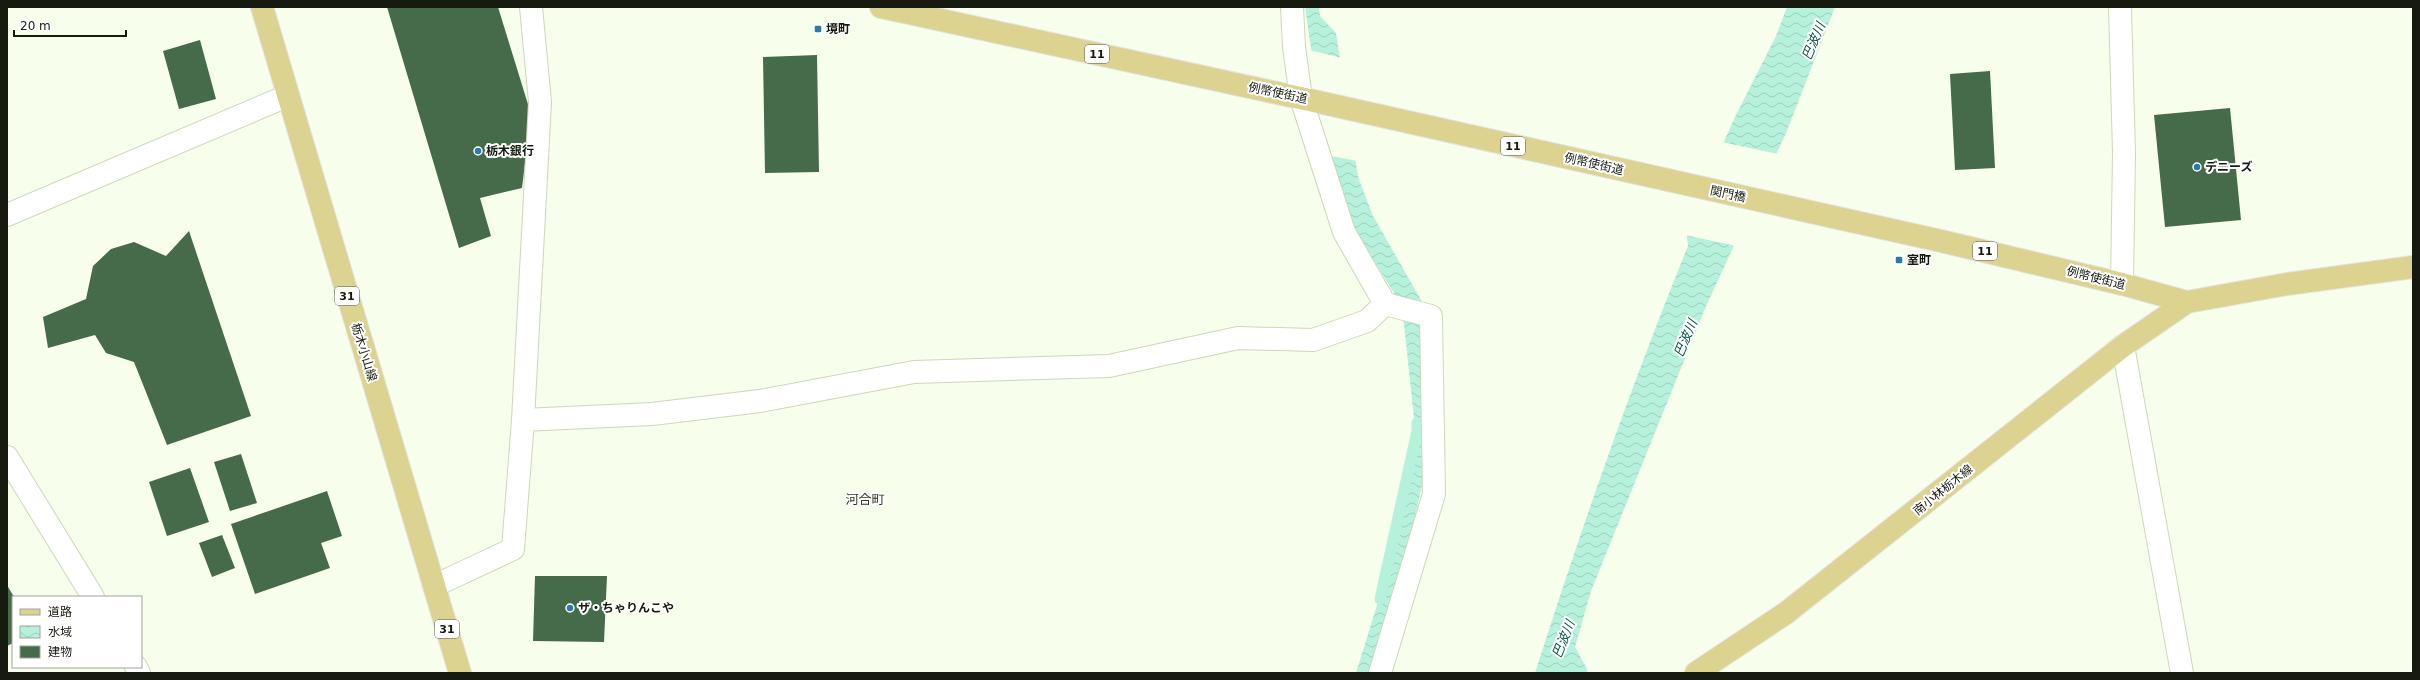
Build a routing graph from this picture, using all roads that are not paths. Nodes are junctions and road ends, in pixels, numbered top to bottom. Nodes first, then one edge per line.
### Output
1 (262, 7) edge
2 (531, 7) edge
3 (881, 7) edge
4 (1292, 7) edge
5 (2120, 7) edge
6 (287, 96) junction
7 (1308, 99) junction
8 (1674, 182) joint
9 (1781, 206) joint
10 (7, 215) edge
11 (2413, 267) edge
12 (2122, 284) junction
13 (2187, 302) junction
14 (1385, 304) junction
15 (2123, 346) junction
16 (523, 420) junction
17 (7, 456) edge
18 (434, 586) junction
19 (92, 596) edge
20 (1705, 671) edge
21 (460, 673) edge
22 (1380, 673) edge
23 (2182, 673) edge

1 - 6 main road, 栃木小山線 / 31
2 - 16 street
3 - 7 main road, 例幣使街道 / 11
4 - 7 street
5 - 12 street
6 - 10 street
6 - 18 main road, 栃木小山線 / 31
7 - 8 main road, 例幣使街道 / 11
7 - 14 street
8 - 9 main road, 関門橋 / 11
9 - 12 main road, 例幣使街道 / 11
11 - 13 main road, 例幣使街道 / 11
12 - 13 main road, 例幣使街道 / 11
13 - 15 main road, 南小林栃木線
14 - 16 street
14 - 22 street
15 - 20 main road, 南小林栃木線
15 - 23 street
16 - 18 street
17 - 19 street
18 - 21 main road, 栃木小山線 / 31

